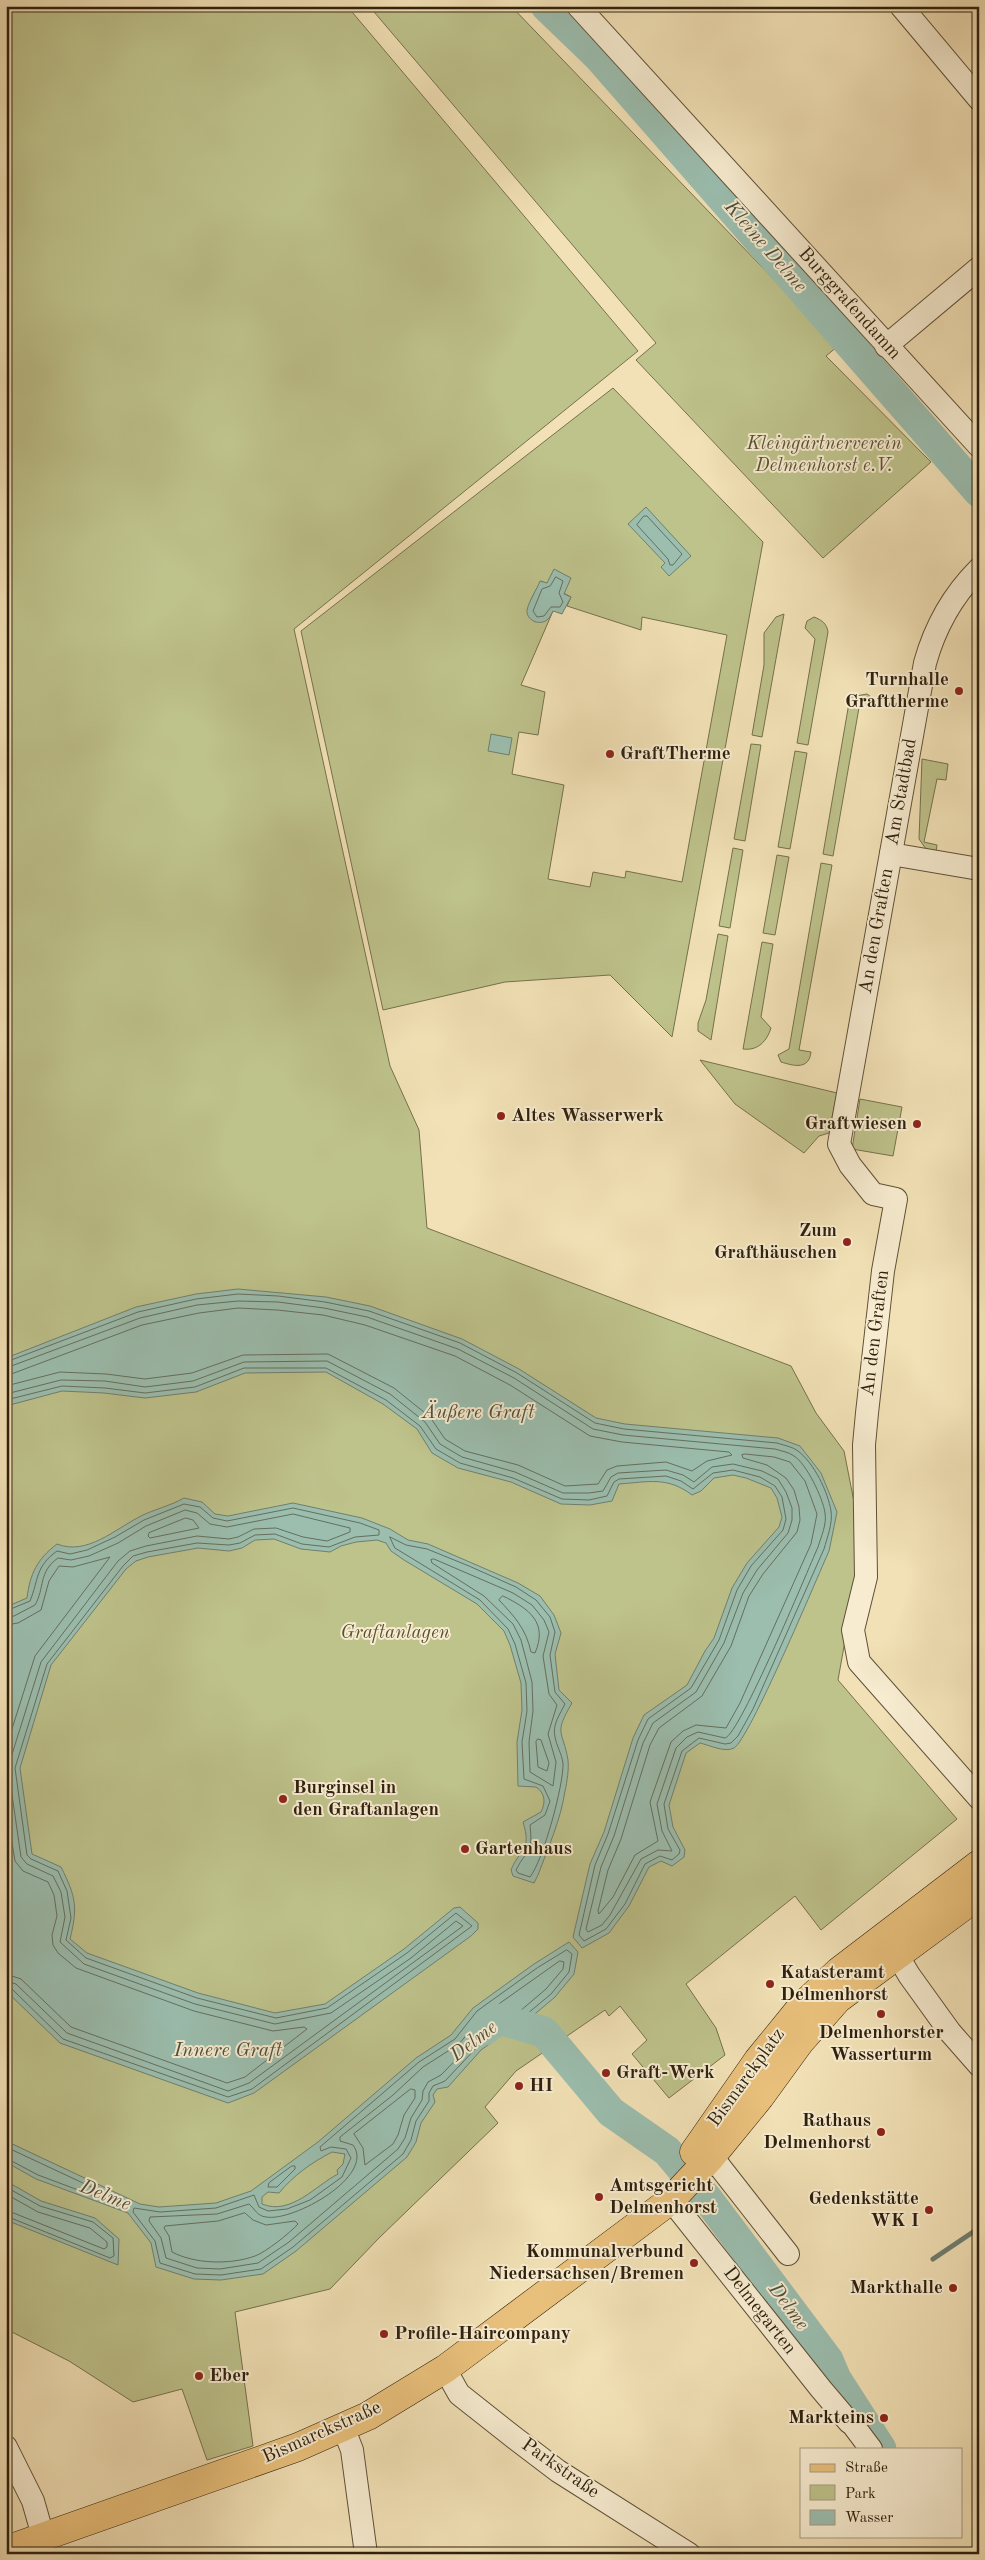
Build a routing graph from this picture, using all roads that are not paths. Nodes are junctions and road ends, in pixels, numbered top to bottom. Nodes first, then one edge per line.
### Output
1 (578, 6) edge
2 (901, 6) edge
3 (979, 99) edge
4 (979, 268) edge
5 (886, 346) junction
6 (979, 446) edge
7 (979, 569) edge
8 (891, 854) junction
9 (979, 869) edge
10 (979, 1798) edge
11 (979, 1864) edge
12 (979, 1895) edge
13 (892, 1945) junction
14 (979, 2065) edge
15 (689, 2172) junction
16 (788, 2254) dead end
17 (445, 2368) junction
18 (343, 2427) junction
19 (6, 2448) edge
20 (870, 2448) edge
21 (43, 2536) junction
22 (6, 2550) edge
23 (366, 2554) edge
24 (689, 2554) edge

1 - 5 street, Burggrafendamm
2 - 3 street
4 - 5 street
5 - 6 street, Burggrafendamm
7 - 8 street, Am Stadtbad
8 - 9 street, Am Stadtbad
8 - 10 street, An den Graften
11 - 13 main road
12 - 13 main road
13 - 14 street
13 - 15 main road, Bismarckplatz
15 - 16 street
15 - 17 main road, Bismarckstraße
15 - 20 street, Delmegarten
17 - 18 main road, Bismarckstraße
17 - 24 street, Parkstraße
18 - 21 main road, Bismarckstraße
18 - 23 street
19 - 21 street
21 - 22 main road, Bismarckstraße

